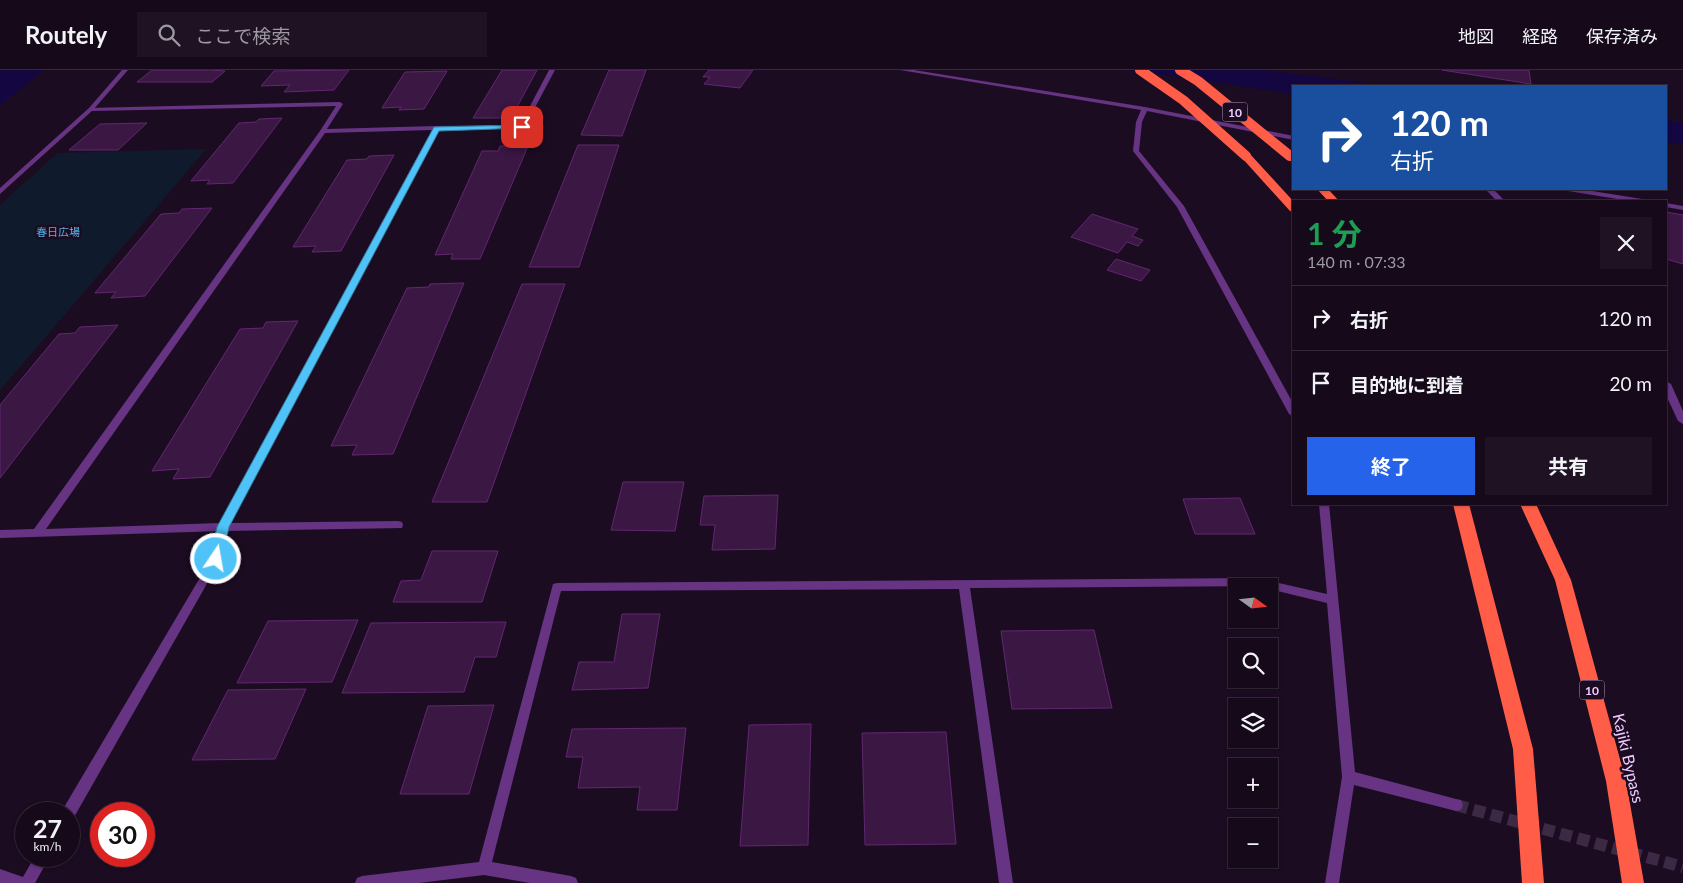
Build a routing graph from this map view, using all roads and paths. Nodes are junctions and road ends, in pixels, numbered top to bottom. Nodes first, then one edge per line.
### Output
1 (126, 70) edge
2 (552, 70) edge
3 (903, 70) edge
4 (1140, 70) edge
5 (1180, 70) edge
6 (91, 109) junction
7 (1145, 109) junction
8 (436, 128) junction
9 (323, 131) junction
10 (1292, 138) edge
11 (1292, 158) edge
12 (1323, 190) edge
13 (1490, 190) edge
14 (1574, 190) edge
15 (0, 192) edge
16 (1333, 200) edge
17 (1500, 200) edge
18 (1636, 200) edge
19 (1667, 205) edge
20 (1292, 207) edge
21 (1683, 208) edge
22 (1667, 386) edge
23 (1292, 410) edge
24 (1683, 421) edge
25 (1324, 505) edge
26 (1460, 505) edge
27 (1528, 505) edge
28 (398, 526) dead end
29 (223, 527) junction
30 (37, 532) junction
31 (0, 534) edge
32 (964, 584) junction
33 (1333, 600) junction
34 (1349, 777) junction
35 (75, 802) edge
36 (1456, 805) tunnel mouth
37 (36, 867) edge
38 (484, 868) junction
39 (0, 876) edge
40 (20, 883) edge
41 (27, 883) edge
42 (362, 883) edge
43 (571, 883) edge
44 (1006, 883) edge
45 (1332, 883) edge
46 (1533, 883) edge
47 (1633, 883) edge

1 - 6 street
2 - 8 street
3 - 7 street
4 - 20 highway, 10, bridge
5 - 11 highway, 10, bridge
6 - 9 street
6 - 15 street
7 - 10 street
7 - 23 street
8 - 9 street
8 - 29 street
9 - 30 street
12 - 16 highway
13 - 17 street
14 - 18 street
19 - 21 street
22 - 24 street
25 - 33 street
26 - 46 highway
27 - 47 highway, Kajiki Bypass / 10
28 - 29 street
29 - 30 street
29 - 35 street
30 - 31 street
32 - 33 street
32 - 38 street
32 - 44 street
33 - 34 street
34 - 36 street
34 - 45 street
37 - 41 street
38 - 42 street
38 - 43 street
39 - 40 street

